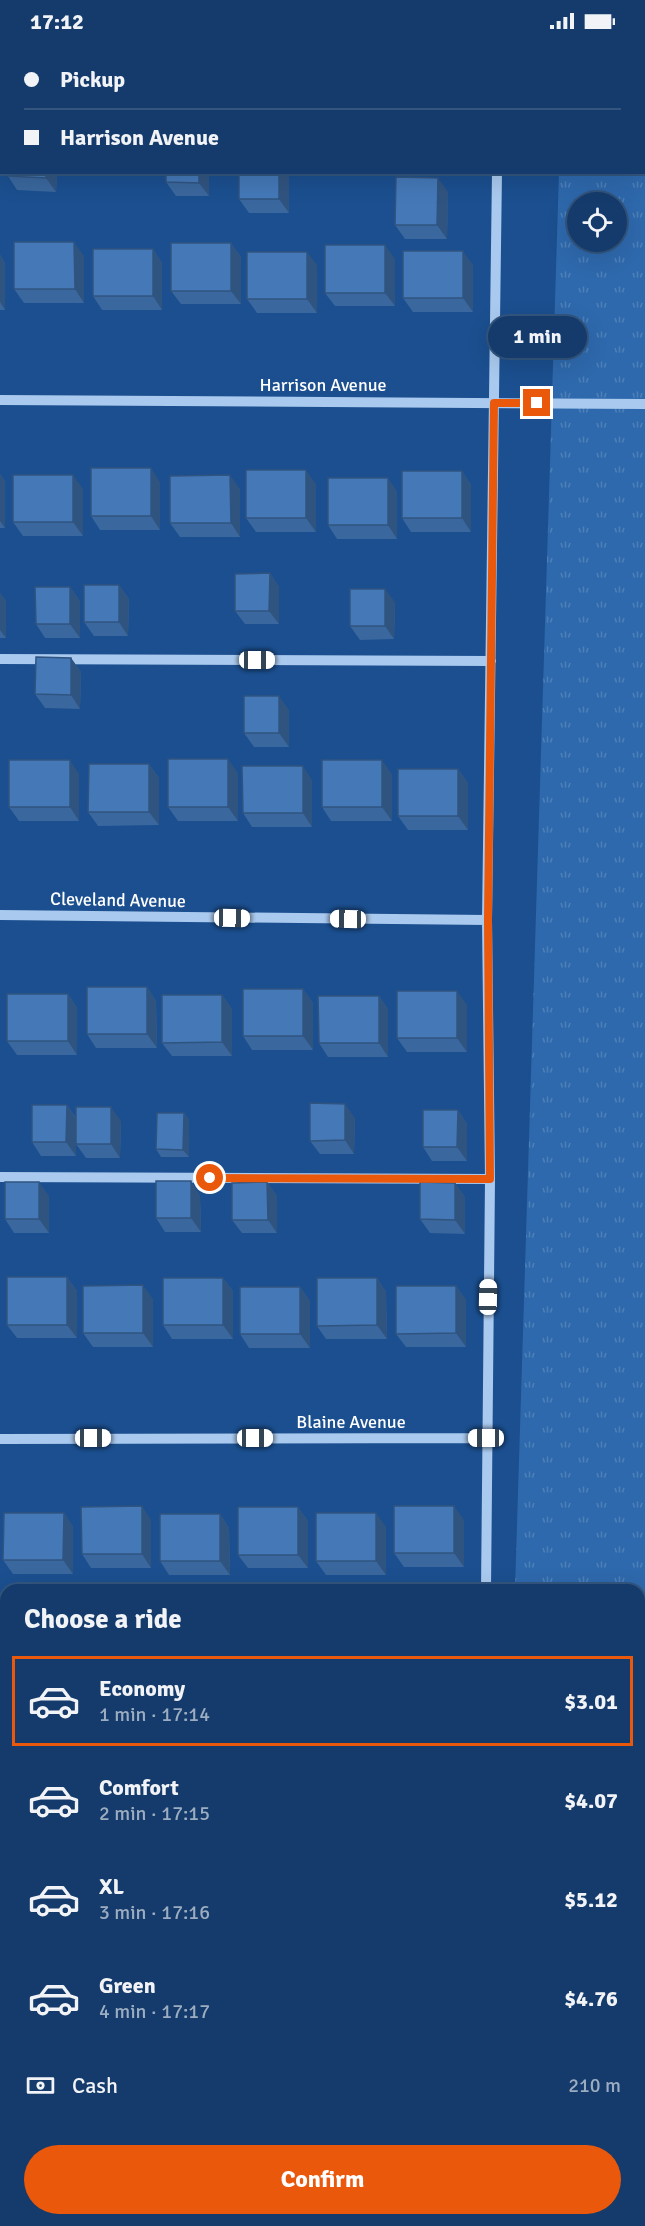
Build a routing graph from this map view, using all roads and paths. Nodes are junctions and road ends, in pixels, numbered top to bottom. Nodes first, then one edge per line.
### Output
1 (497, 174) edge
2 (0, 400) edge
3 (494, 403) junction
4 (645, 404) edge
5 (0, 659) edge
6 (491, 661) junction
7 (0, 915) edge
8 (488, 920) junction
9 (0, 1177) edge
10 (490, 1179) junction
11 (0, 1438) edge
12 (486, 1438) junction
13 (486, 1584) edge

1 - 3 street
2 - 3 street, Harrison Avenue
3 - 4 street, Harrison Avenue
3 - 6 street
5 - 6 street
6 - 8 street
7 - 8 street, Cleveland Avenue
8 - 10 street
9 - 10 street
10 - 12 street
11 - 12 street, Blaine Avenue
12 - 13 street

